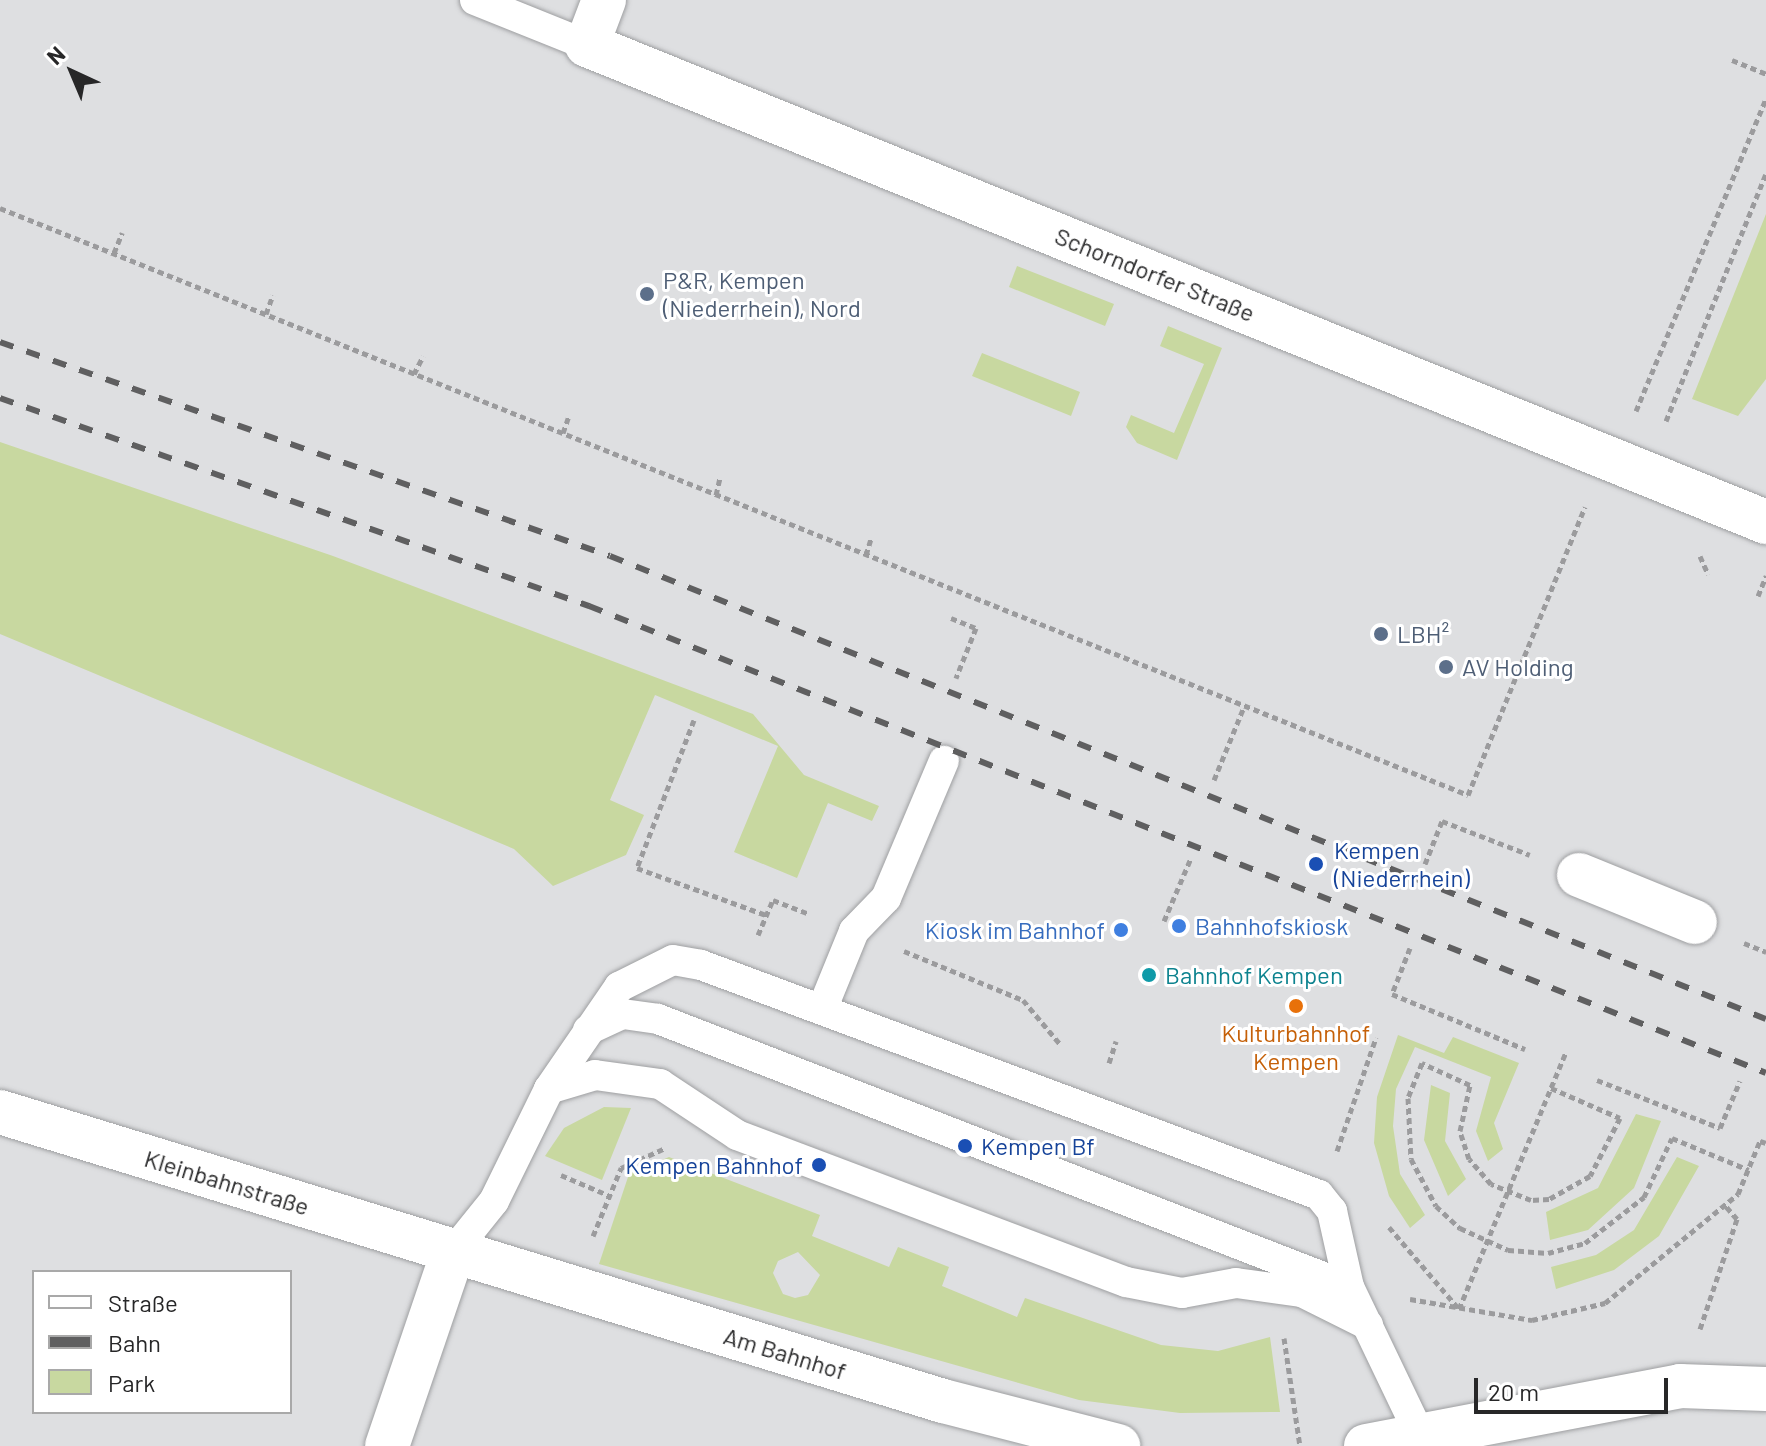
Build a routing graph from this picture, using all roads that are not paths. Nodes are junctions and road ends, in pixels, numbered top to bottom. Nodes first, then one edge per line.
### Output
1 (475, 0) edge
2 (604, 0) edge
3 (587, 45) junction
4 (1766, 522) edge
5 (944, 761) dead end
6 (1579, 875) dead end
7 (1695, 922) dead end
8 (823, 1007) junction
9 (587, 1031) junction
10 (549, 1089) junction
11 (0, 1112) edge
12 (453, 1252) junction
13 (1349, 1287) junction
14 (1368, 1325) junction
15 (1766, 1389) edge
16 (1422, 1442) edge
17 (387, 1446) edge
18 (1118, 1446) edge
19 (1366, 1446) edge

1 - 3 lane
2 - 3 street
3 - 4 street, Schorndorfer Straße
5 - 8 lane
6 - 7 street
8 - 9 lane
8 - 13 lane
9 - 10 lane
9 - 13 lane
10 - 12 lane
10 - 14 lane
11 - 12 street, Kleinbahnstraße
12 - 17 street
12 - 18 street, Am Bahnhof
13 - 14 lane
14 - 16 lane
15 - 16 street
16 - 19 street

